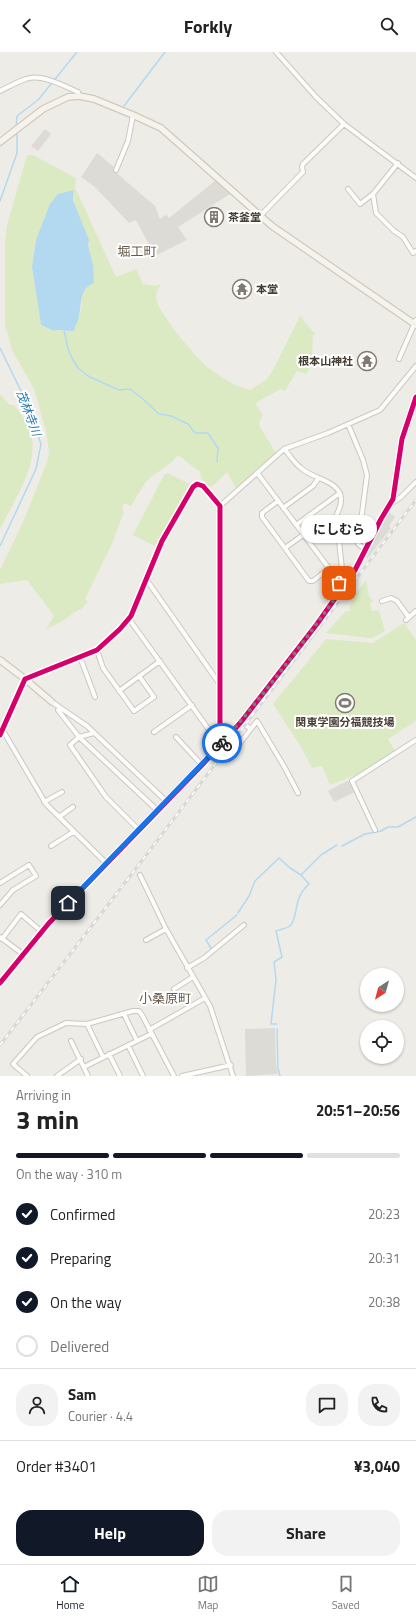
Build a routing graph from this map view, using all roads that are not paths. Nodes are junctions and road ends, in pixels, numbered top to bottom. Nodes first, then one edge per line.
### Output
1 (276, 52) edge
2 (0, 91) edge
3 (79, 96) junction
4 (133, 115) junction
5 (344, 124) junction
6 (0, 142) edge
7 (398, 163) junction
8 (116, 170) dead end
9 (416, 178) edge
10 (348, 190) dead end
11 (373, 194) junction
12 (260, 216) junction
13 (416, 251) edge
14 (415, 323) edge
15 (399, 360) dead end
16 (416, 366) edge
17 (416, 397) edge
18 (348, 424) junction
19 (284, 449) junction
20 (258, 474) junction
21 (318, 479) junction
22 (416, 482) edge
23 (340, 493) junction
24 (278, 501) junction
25 (392, 502) junction
26 (220, 506) junction
27 (284, 508) junction
28 (386, 511) joint
29 (296, 525) junction
30 (303, 535) junction
31 (285, 548) junction
32 (366, 550) junction
33 (328, 570) junction
34 (350, 577) junction
35 (146, 579) junction
36 (343, 587) junction
37 (382, 601) dead end
38 (416, 611) edge
39 (129, 619) junction
40 (97, 650) junction
41 (80, 657) junction
42 (0, 660) edge
43 (160, 661) junction
44 (139, 676) junction
45 (25, 679) junction
46 (222, 686) junction
47 (119, 691) junction
48 (95, 697) dead end
49 (52, 702) junction
50 (192, 705) junction
51 (241, 722) junction
52 (2, 729) junction
53 (252, 729) junction
54 (154, 732) dead end
55 (94, 733) junction
56 (0, 735) edge
57 (79, 737) junction
58 (176, 737) dead end
59 (416, 740) edge
60 (220, 745) junction
61 (228, 759) dead end
62 (202, 765) junction
63 (62, 792) dead end
64 (298, 793) dead end
65 (166, 801) junction
66 (44, 802) junction
67 (73, 807) dead end
68 (157, 810) junction
69 (59, 817) junction
70 (138, 830) junction
71 (375, 830) dead end
72 (73, 832) junction
73 (51, 846) dead end
74 (106, 863) junction
75 (140, 875) dead end
76 (0, 883) edge
77 (0, 905) edge
78 (244, 926) dead end
79 (166, 929) junction
80 (42, 932) junction
81 (1, 938) edge
82 (146, 940) dead end
83 (24, 955) junction
84 (188, 968) junction
85 (193, 977) junction
86 (0, 983) edge
87 (174, 989) dead end
88 (205, 998) junction
89 (124, 1014) junction
90 (87, 1024) junction
91 (150, 1032) junction
92 (71, 1041) dead end
93 (137, 1041) junction
94 (128, 1045) junction
95 (109, 1054) junction
96 (103, 1057) junction
97 (81, 1059) junction
98 (231, 1065) junction
99 (84, 1067) junction
100 (27, 1076) edge
101 (58, 1076) edge
102 (88, 1076) edge
103 (120, 1076) edge
104 (143, 1076) edge
105 (174, 1076) edge
106 (182, 1076) edge
107 (233, 1076) edge

1 - 5 street
2 - 3 street
3 - 4 street
3 - 6 street
4 - 8 street
4 - 12 street
5 - 7 street
5 - 12 street
7 - 9 street
7 - 11 street
10 - 11 street
11 - 13 street
12 - 14 street
14 - 15 street
16 - 18 street
17 - 25 street
18 - 19 street
18 - 32 street
19 - 20 street
19 - 21 street
20 - 24 street
20 - 26 street
21 - 23 street
21 - 27 street
22 - 25 street
23 - 29 street
23 - 34 street
24 - 27 street
24 - 31 street
25 - 28 street
26 - 35 street
26 - 46 street
27 - 29 street
28 - 32 street
29 - 30 street
30 - 31 street
30 - 33 street
31 - 33 street
32 - 34 street
33 - 36 street
34 - 36 street
35 - 39 street
35 - 46 street
36 - 51 street
37 - 38 street
39 - 40 street
39 - 43 street
40 - 41 street
40 - 47 street
41 - 45 street
41 - 48 street
42 - 45 street
43 - 44 street
43 - 50 street
44 - 47 street
44 - 47 street
45 - 49 street
45 - 52 street
46 - 60 street
49 - 55 street
49 - 57 street
50 - 54 street
50 - 60 street
51 - 53 street
51 - 60 street
52 - 56 street
52 - 66 street
53 - 61 street
53 - 64 street
55 - 57 street
55 - 65 street
57 - 68 street
57 - 70 street
58 - 62 street
59 - 71 street
60 - 62 street
62 - 65 street
63 - 66 street
65 - 68 street
66 - 69 street
67 - 69 street
68 - 70 street
69 - 72 street
70 - 74 street
72 - 73 street
72 - 74 street
74 - 80 street
75 - 79 street
76 - 77 street
78 - 84 street
79 - 82 street
79 - 84 street
80 - 81 street
80 - 83 street
81 - 83 street
83 - 86 street
84 - 85 street
85 - 87 street
85 - 88 street
88 - 91 street
88 - 98 street
89 - 90 street
89 - 91 street
89 - 93 street
90 - 96 street
90 - 100 street
91 - 93 street
91 - 105 street
92 - 97 street
93 - 94 street
94 - 95 street
94 - 104 street
95 - 96 street
95 - 103 street
96 - 99 street
97 - 99 street
97 - 101 street
98 - 106 street
98 - 107 street
99 - 102 street

